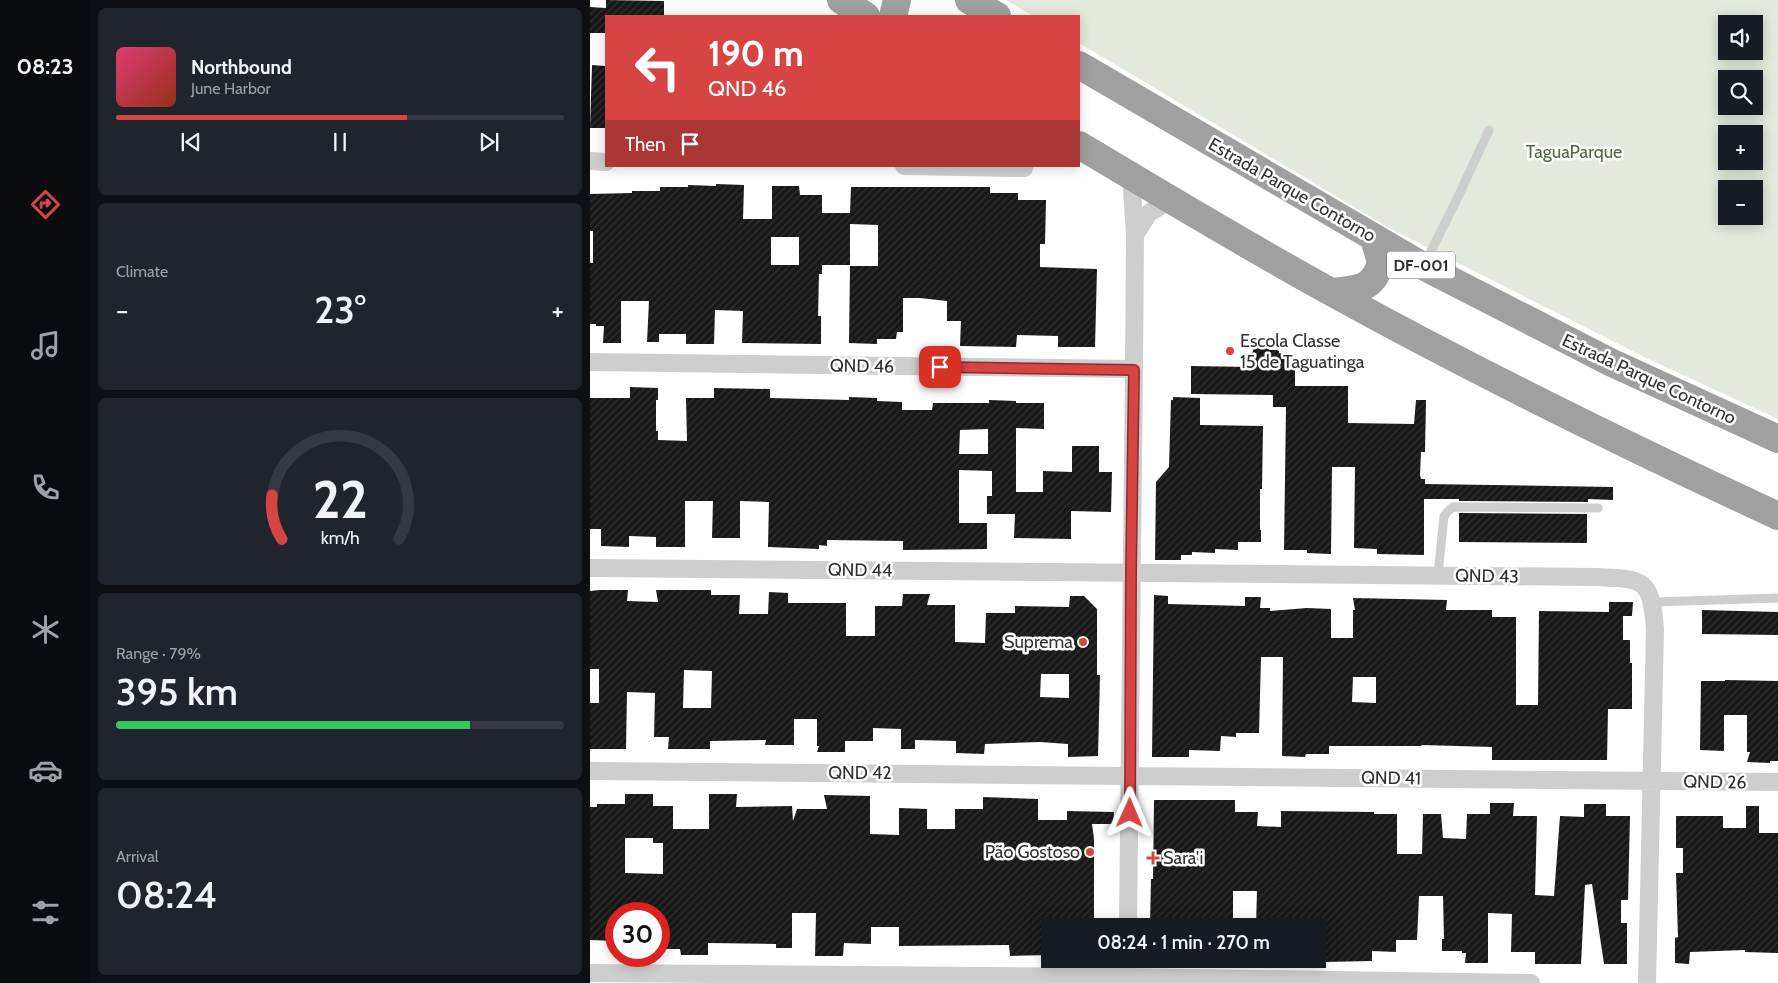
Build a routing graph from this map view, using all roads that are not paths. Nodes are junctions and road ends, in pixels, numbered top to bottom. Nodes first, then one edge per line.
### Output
1 (841, 0) edge
2 (897, 0) edge
3 (969, 0) edge
4 (864, 15) edge
5 (893, 15) edge
6 (994, 15) edge
7 (1080, 66) edge
8 (1489, 130) dead end
9 (1080, 146) edge
10 (590, 161) edge
11 (605, 162) edge
12 (964, 167) edge
13 (1024, 168) dead end
14 (1131, 175) junction
15 (1172, 199) junction
16 (1135, 235) junction
17 (1374, 238) junction
18 (1423, 266) junction
19 (1332, 292) junction
20 (590, 362) edge
21 (1134, 370) junction
22 (1778, 440) edge
23 (1598, 508) dead end
24 (1778, 516) edge
25 (590, 568) edge
26 (1131, 572) junction
27 (1438, 575) junction
28 (1778, 598) edge
29 (1653, 602) junction
30 (590, 771) edge
31 (1130, 775) junction
32 (1652, 781) junction
33 (1778, 782) edge
34 (1128, 918) edge
35 (590, 973) edge
36 (1127, 980) edge
37 (1531, 983) edge
38 (1647, 983) edge

1 - 4 highway
2 - 5 highway
3 - 6 highway
7 - 17 highway, Estrada Parque Contorno / DF-001
8 - 18 lane
9 - 14 highway
10 - 11 street
12 - 13 street
14 - 15 highway
14 - 16 street
15 - 16 street
15 - 19 highway
16 - 21 street
17 - 18 highway, Estrada Parque Contorno / DF-001
17 - 19 highway
18 - 22 highway, Estrada Parque Contorno / DF-001
19 - 24 highway
20 - 21 street, QND 46
21 - 26 street
23 - 27 lane
25 - 26 street, QND 44
26 - 27 street, QND 43
26 - 31 street
27 - 29 street, QND 43
28 - 29 lane
29 - 32 street
30 - 31 street, QND 42
31 - 32 street, QND 41
31 - 34 street
32 - 33 street, QND 26
32 - 38 street
35 - 36 street
36 - 37 street

